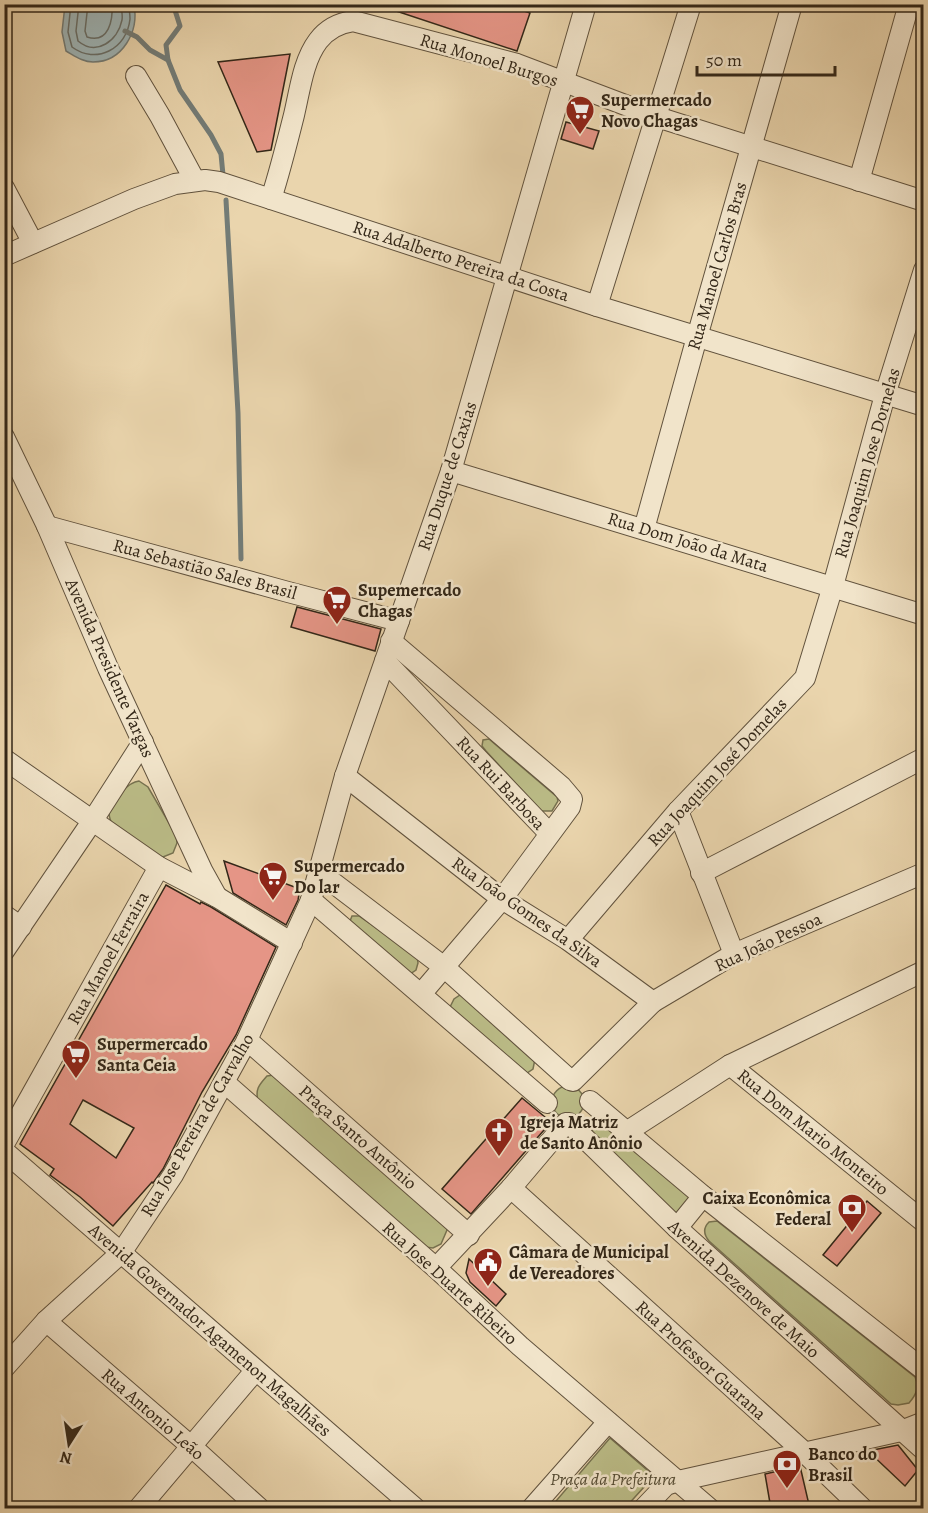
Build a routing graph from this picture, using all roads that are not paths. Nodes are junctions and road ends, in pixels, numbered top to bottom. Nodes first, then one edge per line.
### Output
1 (586, 4) edge
2 (691, 4) edge
3 (792, 4) edge
4 (909, 4) edge
5 (136, 76) dead end
6 (563, 82) junction
7 (657, 117) junction
8 (752, 147) junction
9 (195, 181) junction
10 (860, 181) junction
11 (4, 188) edge
12 (272, 199) junction
13 (924, 201) edge
14 (33, 243) junction
15 (4, 256) edge
16 (924, 270) edge
17 (508, 276) junction
18 (597, 306) junction
19 (697, 337) junction
20 (885, 395) junction
21 (924, 406) edge
22 (4, 437) edge
23 (451, 471) junction
24 (47, 526) junction
25 (644, 529) junction
26 (833, 586) junction
27 (924, 615) edge
28 (399, 621) junction
29 (391, 641) junction
30 (385, 661) junction
31 (142, 742) junction
32 (924, 758) edge
33 (4, 759) edge
34 (345, 776) junction
35 (678, 811) junction
36 (93, 820) junction
37 (549, 833) junction
38 (159, 867) junction
39 (320, 872) junction
40 (701, 873) junction
41 (924, 873) edge
42 (217, 897) junction
43 (502, 899) junction
44 (311, 900) junction
45 (4, 915) edge
46 (21, 927) junction
47 (568, 940) junction
48 (292, 943) junction
49 (4, 951) edge
50 (734, 954) junction
51 (444, 967) junction
52 (924, 972) edge
53 (421, 994) junction
54 (653, 1002) junction
55 (247, 1040) junction
56 (730, 1065) junction
57 (572, 1080) junction
58 (224, 1082) junction
59 (590, 1101) junction
60 (547, 1103) junction
61 (567, 1123) junction
62 (628, 1131) junction
63 (4, 1144) edge
64 (4, 1150) edge
65 (511, 1188) junction
66 (703, 1196) junction
67 (924, 1222) edge
68 (677, 1228) junction
69 (469, 1235) junction
70 (121, 1253) junction
71 (436, 1268) junction
72 (46, 1321) junction
73 (4, 1368) edge
74 (924, 1370) edge
75 (255, 1371) junction
76 (608, 1422) junction
77 (924, 1422) edge
78 (902, 1431) junction
79 (192, 1447) junction
80 (924, 1450) edge
81 (804, 1452) junction
82 (678, 1481) junction
83 (139, 1509) edge
84 (259, 1509) edge
85 (415, 1509) edge
86 (532, 1509) edge
87 (644, 1509) edge
88 (709, 1509) edge
89 (862, 1509) edge

1 - 6 street, Rua Duque de Caxias
2 - 7 street
3 - 8 street, Rua Manoel Carlos Bras
4 - 10 street
5 - 9 street
6 - 7 street, Rua Monoel Burgos
6 - 12 street, Rua Monoel Burgos
6 - 17 street, Rua Duque de Caxias
7 - 8 street, Rua Monoel Burgos
7 - 18 street
8 - 10 street, Rua Monoel Burgos
8 - 19 street, Rua Manoel Carlos Bras
9 - 12 street, Rua Adalberto Pereira da Costa
9 - 14 street, Rua Adalberto Pereira da Costa
10 - 13 street, Rua Monoel Burgos
11 - 14 street
12 - 17 street, Rua Adalberto Pereira da Costa
14 - 15 street, Rua Adalberto Pereira da Costa
16 - 20 street, Rua Joaquim Jose Dornelas
17 - 18 street, Rua Adalberto Pereira da Costa
17 - 23 street, Rua Duque de Caxias
18 - 19 street, Rua Adalberto Pereira da Costa
19 - 20 street, Rua Adalberto Pereira da Costa
19 - 25 street, Rua Manoel Carlos Bras
20 - 21 street, Rua Adalberto Pereira da Costa
20 - 26 street, Rua Joaquim Jose Dornelas
22 - 24 street, Avenida Presidente Vargas
23 - 25 street, Rua Dom João da Mata
23 - 28 street, Rua Duque de Caxias
24 - 28 street, Rua Sebastião Sales Brasil
24 - 31 street, Avenida Presidente Vargas
25 - 26 street, Rua Dom João da Mata
26 - 27 street, Rua Dom João da Mata
26 - 35 street, Rua Joaquim José Domelas
28 - 29 street, Rua Duque de Caxias
29 - 30 street, Rua Duque de Caxias
29 - 37 street, Rua Rui Barbosa
30 - 34 street, Rua Duque de Caxias
30 - 37 street, Rua Rui Barbosa
31 - 36 street
31 - 42 street, Avenida Presidente Vargas
32 - 40 street
33 - 36 street
34 - 39 street, Rua Duque de Caxias
34 - 43 street, Rua João Gomes da Silva
35 - 40 street
35 - 47 street, Rua Joaquim José Domelas
36 - 38 street
36 - 46 street
37 - 43 street, Rua Rui Barbosa
38 - 42 street
38 - 63 street, Rua Manoel Ferraira
39 - 44 street, Rua Duque de Caxias
39 - 51 street
40 - 50 street
41 - 50 street, Rua João Pessoa
42 - 48 street
43 - 47 street, Rua João Gomes da Silva
43 - 51 street, Rua Rui Barbosa
44 - 48 street, Rua Duque de Caxias
44 - 53 street
45 - 46 street
46 - 49 street
47 - 54 street, Rua João Gomes da Silva
48 - 55 street, Rua Jose Pereira de Carvalho
50 - 54 street, Rua João Pessoa
51 - 53 street, Rua Rui Barbosa
51 - 57 street
52 - 56 street
53 - 60 street
54 - 57 street, Rua João Pessoa
55 - 58 street, Rua Jose Pereira de Carvalho
55 - 69 street, Praça Santo Antônio
56 - 62 street
56 - 67 street, Rua Dom Mario Monteiro
57 - 59 street
57 - 60 street
58 - 70 street, Rua Jose Pereira de Carvalho
58 - 71 street, Rua Jose Duarte Ribeiro
59 - 61 street
59 - 62 street
60 - 61 street
61 - 65 street
61 - 68 street, Avenida Dezenove de Maio
62 - 66 street
64 - 70 street, Avenida Governador Agamenon Magalhães
65 - 69 street
65 - 81 street, Rua Professor Guarana
66 - 68 street
66 - 74 street
68 - 78 street, Avenida Dezenove de Maio
69 - 71 street
70 - 72 street, Rua Jose Pereira de Carvalho
70 - 75 street, Avenida Governador Agamenon Magalhães
71 - 76 street, Rua Jose Duarte Ribeiro
72 - 73 street, Rua Jose Pereira de Carvalho
72 - 79 street, Rua Antonio Leão
75 - 79 street
75 - 85 street, Avenida Governador Agamenon Magalhães
76 - 82 street, Rua Jose Duarte Ribeiro
76 - 86 street
77 - 78 street
78 - 80 street, Avenida Dezenove de Maio
78 - 81 street
79 - 83 street
79 - 84 street, Rua Antonio Leão
81 - 82 street
81 - 89 street, Rua Professor Guarana
82 - 87 street
82 - 88 street, Rua Jose Duarte Ribeiro

